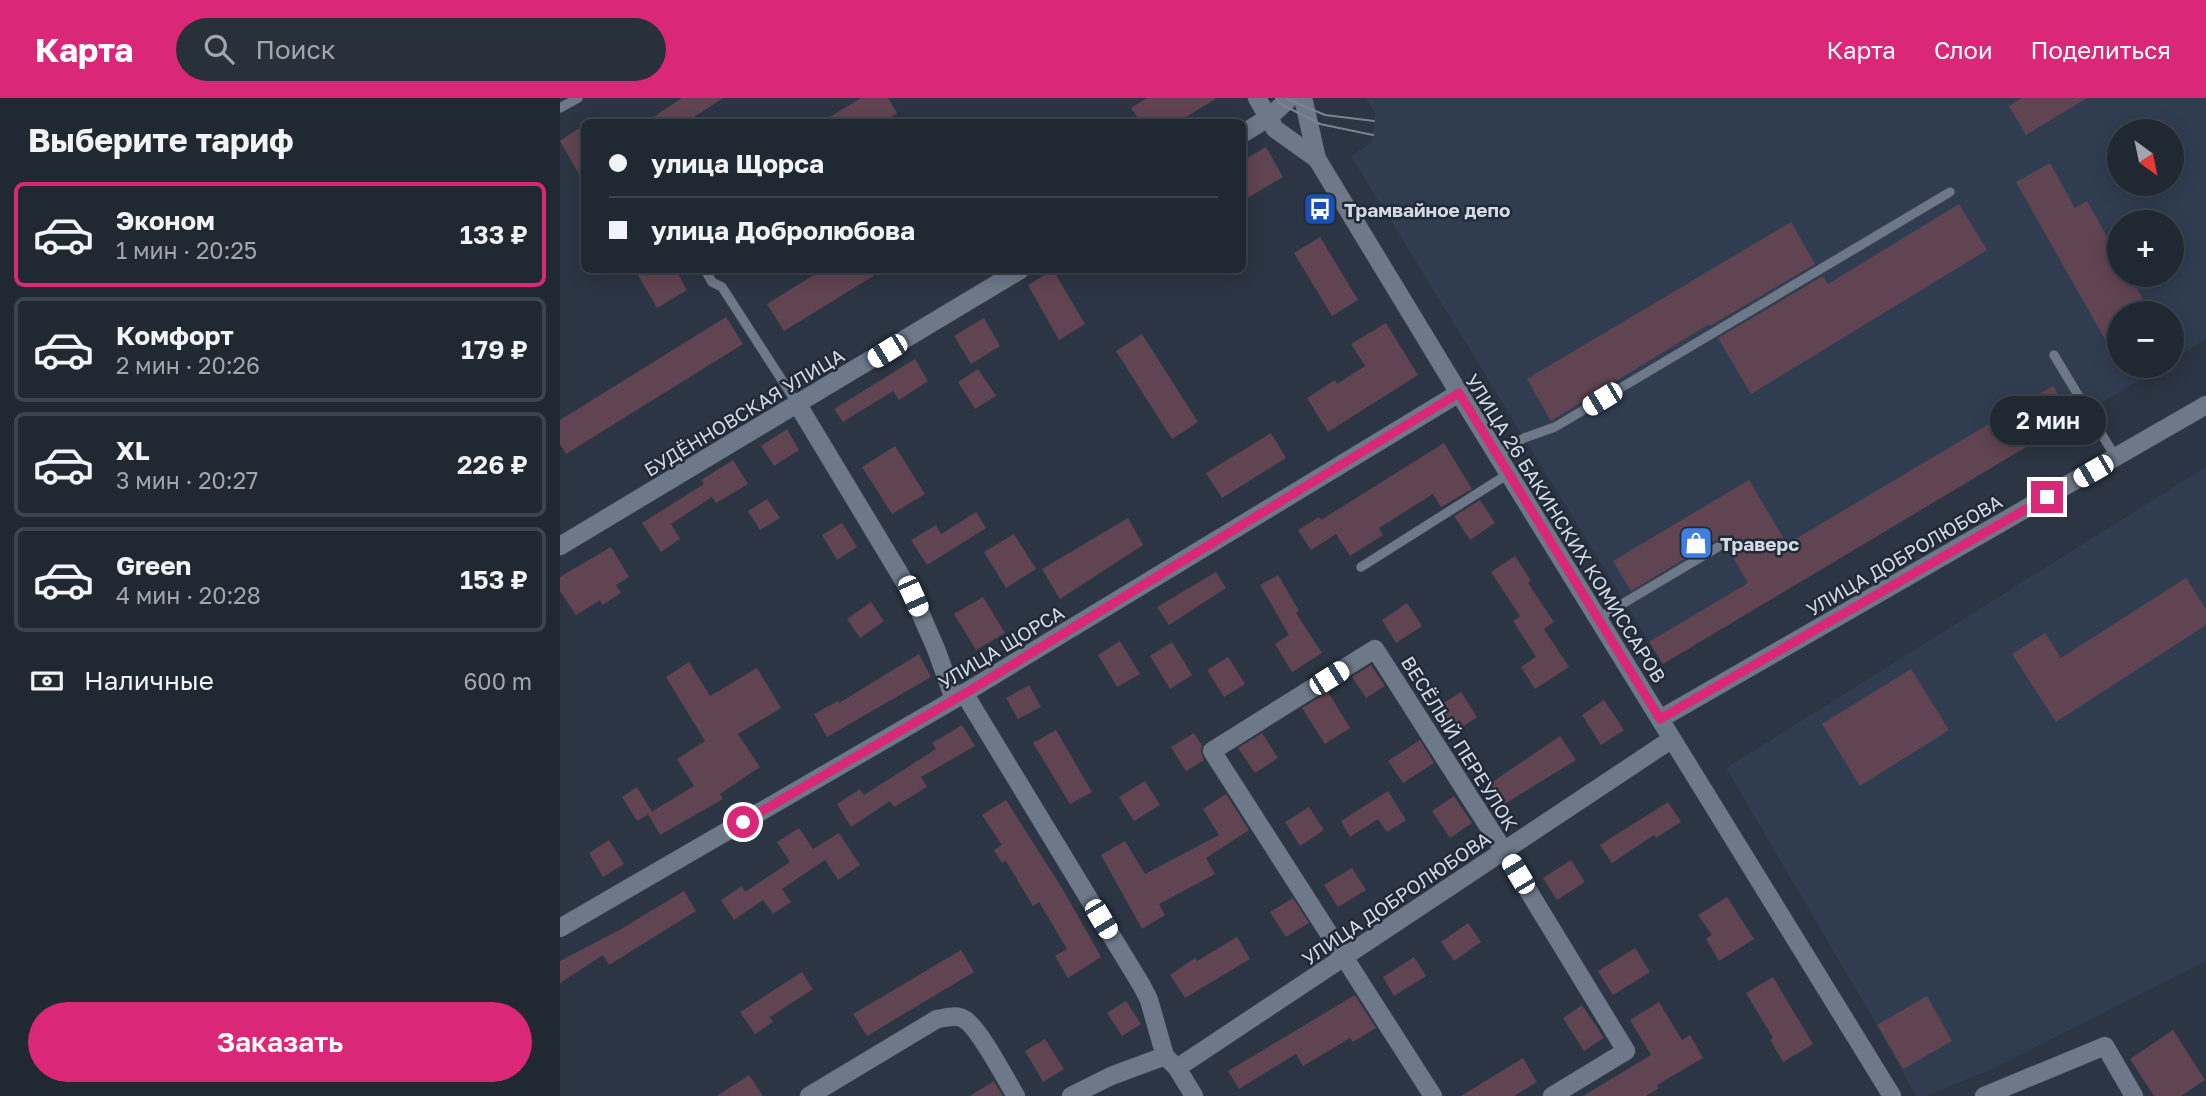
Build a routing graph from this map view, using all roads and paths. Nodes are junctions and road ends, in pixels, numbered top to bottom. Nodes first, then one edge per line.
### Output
1 (578, 98) edge
2 (1257, 98) edge
3 (1290, 98) edge
4 (1303, 98) edge
5 (560, 108) edge
6 (1268, 118) junction
7 (1246, 132) edge
8 (1317, 159) junction
9 (1950, 192) dead end
10 (707, 273) edge
11 (1015, 273) edge
12 (2054, 355) dead end
13 (1459, 393) junction
14 (798, 405) junction
15 (2206, 405) edge
16 (1496, 454) junction
17 (2116, 458) junction
18 (1508, 474) junction
19 (560, 546) edge
20 (1718, 547) dead end
21 (1361, 567) dead end
22 (1597, 619) junction
23 (959, 696) junction
24 (1660, 719) junction
25 (1672, 739) junction
26 (1504, 851) junction
27 (560, 928) edge
28 (1345, 958) junction
29 (1171, 1062) junction
30 (809, 1096) edge
31 (1016, 1096) edge
32 (1071, 1096) edge
33 (1194, 1096) edge
34 (1433, 1096) edge
35 (1552, 1096) edge
36 (1892, 1096) edge
37 (1984, 1096) edge
38 (2134, 1096) edge

1 - 5 lane
2 - 6 street, УЛИЦА 26 БАКИНСКИХ КОМИССАРОВ
3 - 6 street
4 - 8 street, УЛИЦА 26 БАКИНСКИХ КОМИССАРОВ
6 - 7 street
6 - 8 street, УЛИЦА 26 БАКИНСКИХ КОМИССАРОВ
8 - 13 street, УЛИЦА 26 БАКИНСКИХ КОМИССАРОВ
9 - 16 lane
10 - 14 lane
11 - 14 street, БУДЁННОВСКАЯ УЛИЦА
12 - 17 lane
13 - 16 street, УЛИЦА 26 БАКИНСКИХ КОМИССАРОВ
13 - 23 street, УЛИЦА ЩОРСА
14 - 19 street, БУДЁННОВСКАЯ УЛИЦА
14 - 23 street
15 - 17 street, УЛИЦА ДОБРОЛЮБОВА
16 - 18 street, УЛИЦА 26 БАКИНСКИХ КОМИССАРОВ
17 - 24 street, УЛИЦА ДОБРОЛЮБОВА
18 - 21 lane
18 - 22 street, УЛИЦА 26 БАКИНСКИХ КОМИССАРОВ
20 - 22 lane
22 - 24 street, УЛИЦА 26 БАКИНСКИХ КОМИССАРОВ
23 - 27 street, УЛИЦА ЩОРСА
23 - 29 street
24 - 25 street, УЛИЦА 26 БАКИНСКИХ КОМИССАРОВ
25 - 26 street, УЛИЦА ДОБРОЛЮБОВА
25 - 36 street, УЛИЦА 26 БАКИНСКИХ КОМИССАРОВ
26 - 28 street, УЛИЦА ДОБРОЛЮБОВА
26 - 28 street, ВЕСЁЛЫЙ ПЕРЕУЛОК
26 - 35 street, ВЕСЁЛЫЙ ПЕРЕУЛОК
28 - 29 street, УЛИЦА ДОБРОЛЮБОВА
28 - 34 street, ВЕСЁЛЫЙ ПЕРЕУЛОК
29 - 32 street, УЛИЦА ДОБРОЛЮБОВА
29 - 33 street
30 - 31 street
37 - 38 street

